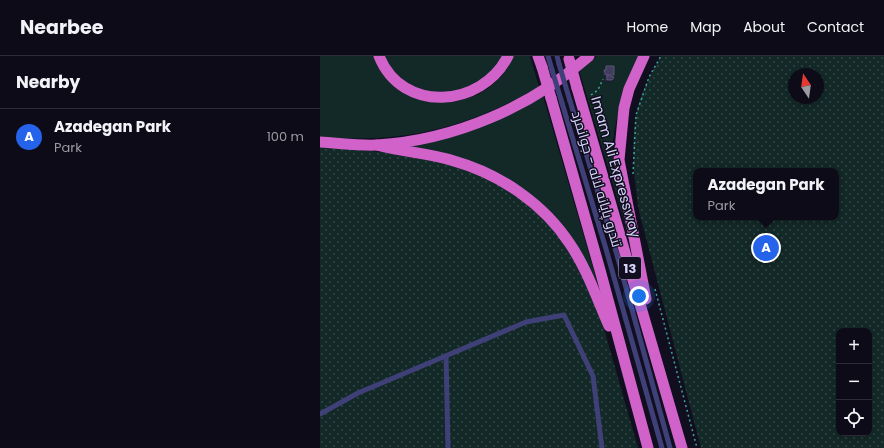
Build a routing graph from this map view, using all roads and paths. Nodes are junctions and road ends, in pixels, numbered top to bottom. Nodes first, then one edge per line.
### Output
1 (379, 56) edge
2 (508, 56) edge
3 (548, 56) edge
4 (557, 56) edge
5 (589, 56) edge
6 (644, 56) edge
7 (661, 56) edge
8 (569, 57) edge
9 (544, 64) edge
10 (603, 79) dead end
11 (587, 96) dead end
12 (320, 142) edge
13 (377, 145) junction
14 (633, 174) dead end
15 (653, 282) dead end
16 (653, 345) junction
17 (622, 354) junction
18 (446, 356) junction
19 (320, 414) edge
20 (448, 448) edge
21 (602, 448) edge
22 (648, 448) edge
23 (662, 448) edge
24 (670, 448) edge
25 (682, 448) edge
26 (697, 448) edge

1 - 2 highway
3 - 9 lane, تندرو پایانه لاله - جوانمرد
4 - 24 lane, bridge
5 - 13 highway
6 - 16 highway
7 - 14 path
8 - 16 highway, Imam Ali Expressway / 13, bridge
9 - 17 highway, 13, bridge
9 - 23 lane, تندرو پایانه لاله - جوانمرد, bridge
10 - 11 path
12 - 13 highway
13 - 17 highway
15 - 26 path
16 - 25 highway, Imam Ali Expressway / 13
17 - 22 highway, 13
18 - 19 lane
18 - 20 lane
18 - 21 lane

